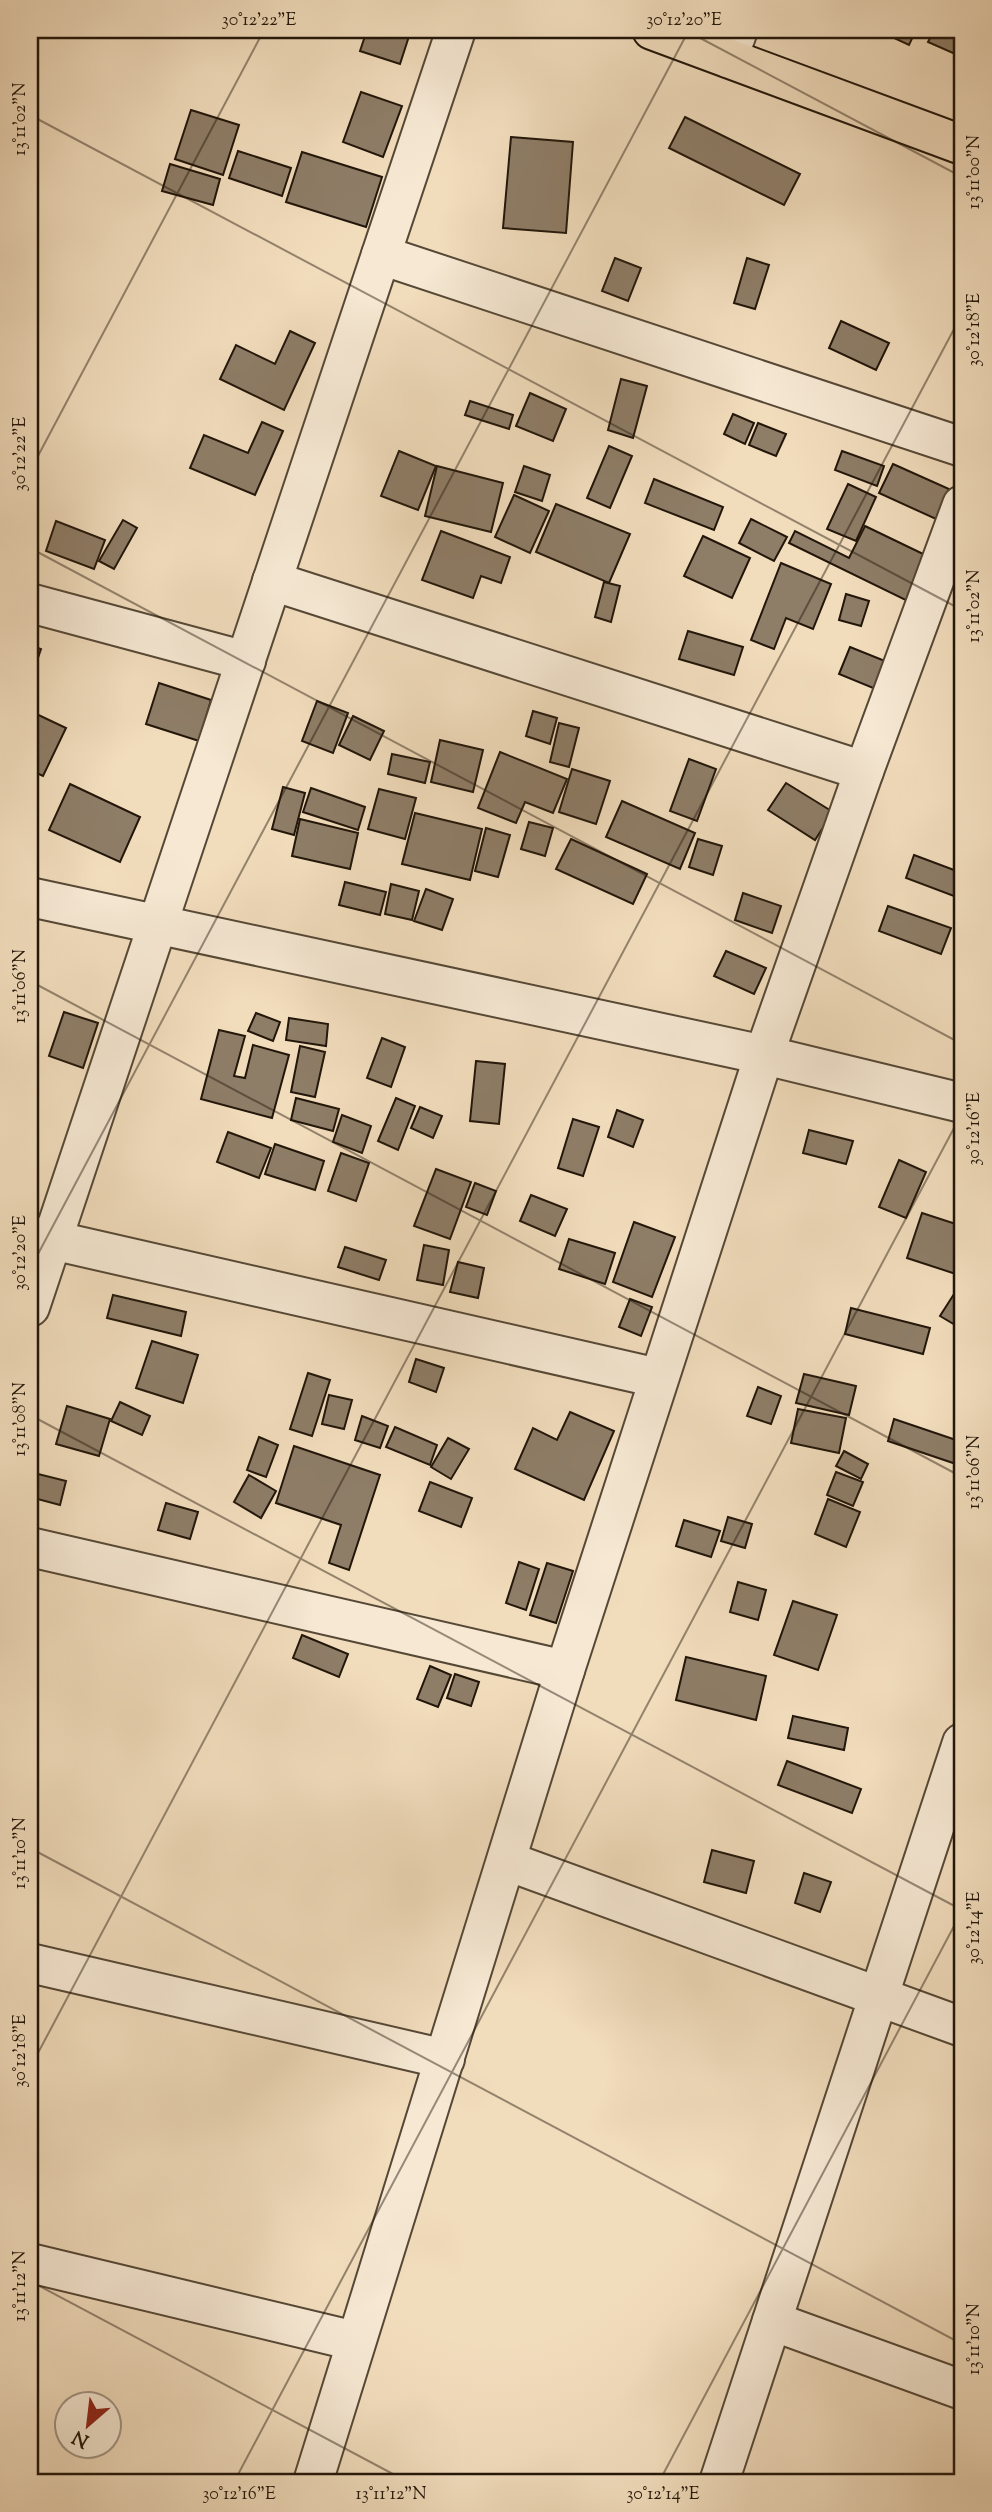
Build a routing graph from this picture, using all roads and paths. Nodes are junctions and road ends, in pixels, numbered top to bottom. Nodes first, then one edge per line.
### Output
1 (456, 30) edge
2 (652, 30) edge
3 (733, 44) edge
4 (962, 145) edge
5 (381, 256) junction
6 (962, 447) edge
7 (962, 505) edge
8 (272, 581) junction
9 (30, 603) edge
10 (246, 661) junction
11 (864, 771) junction
12 (30, 897) edge
13 (157, 925) junction
14 (764, 1055) junction
15 (962, 1103) edge
16 (41, 1238) edge
17 (30, 1307) edge
18 (658, 1378) junction
19 (30, 1547) edge
20 (565, 1670) junction
21 (962, 1744) edge
22 (507, 1861) junction
23 (30, 1964) edge
24 (879, 1996) junction
25 (962, 2027) edge
26 (445, 2059) junction
27 (30, 2263) edge
28 (772, 2320) junction
29 (355, 2342) junction
30 (962, 2390) edge
31 (313, 2482) edge
32 (719, 2482) edge

1 - 5 street
2 - 3 main road
3 - 4 main road
5 - 6 street
5 - 8 street
7 - 11 street
8 - 10 street
8 - 11 street
9 - 10 street
10 - 13 street
11 - 14 street
12 - 13 street
13 - 14 street
13 - 16 street
14 - 15 street
14 - 18 street
16 - 17 street
16 - 18 street
18 - 20 street
19 - 20 street
20 - 22 street
21 - 24 street
22 - 24 street
22 - 26 street
23 - 26 street
24 - 25 street
24 - 28 street
26 - 29 street
27 - 29 street
28 - 30 street
28 - 32 street
29 - 31 street

